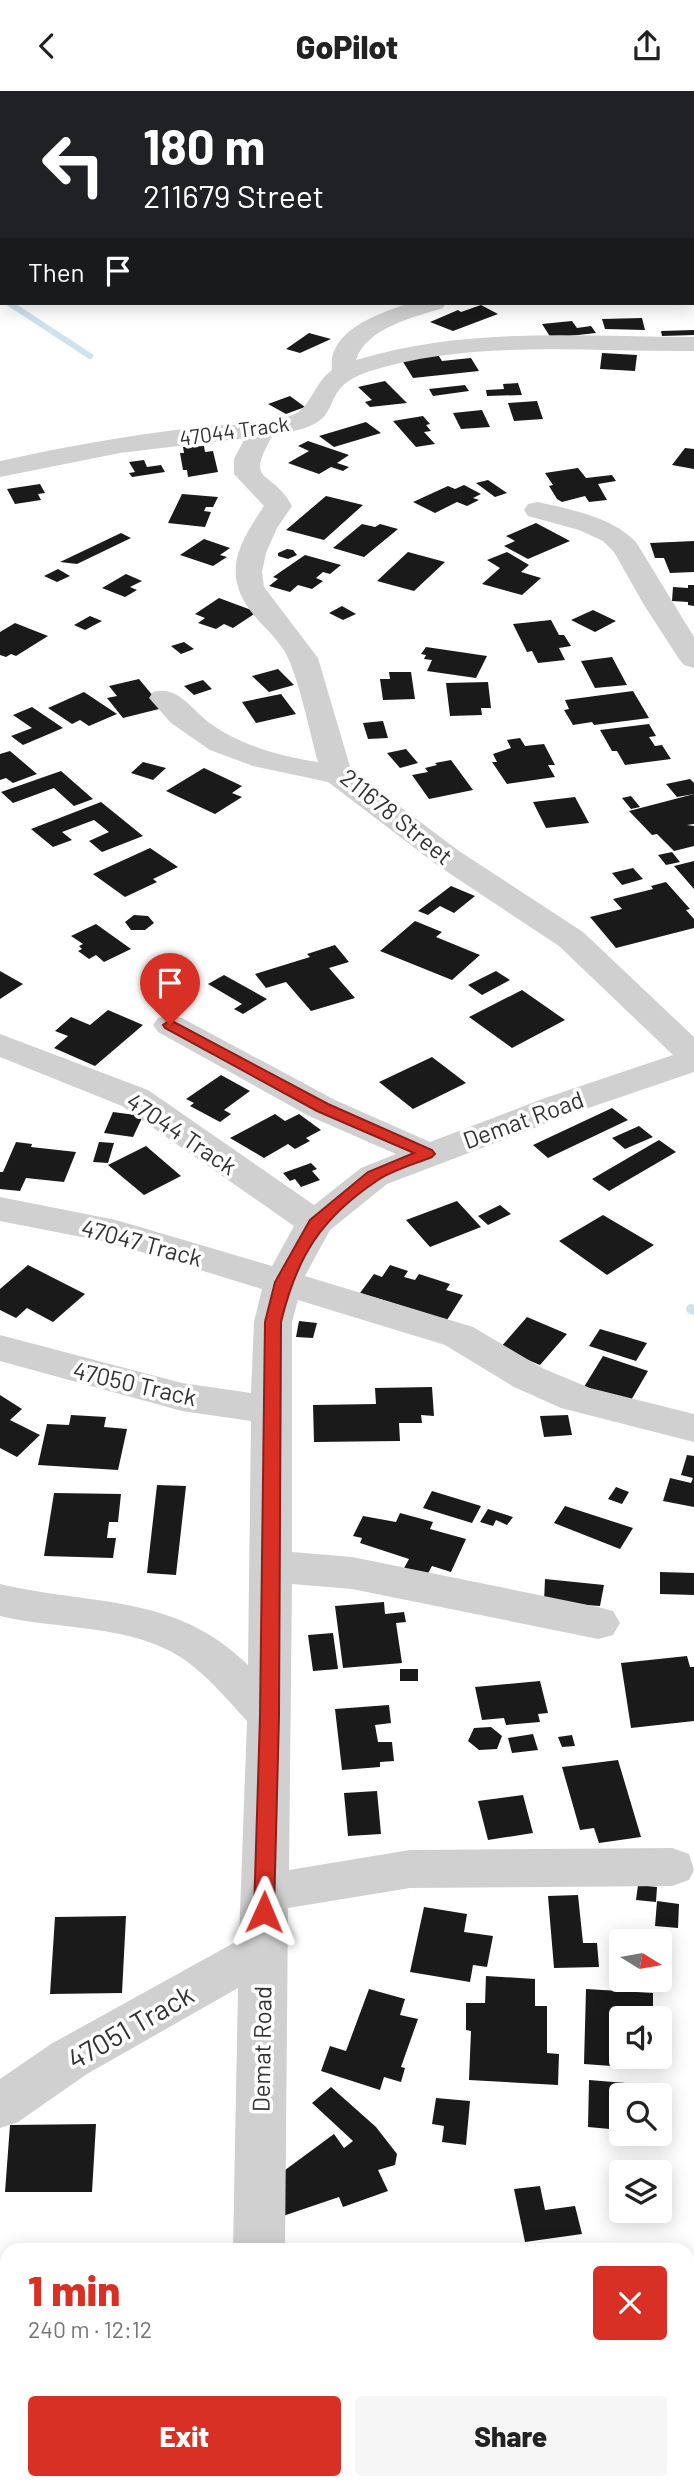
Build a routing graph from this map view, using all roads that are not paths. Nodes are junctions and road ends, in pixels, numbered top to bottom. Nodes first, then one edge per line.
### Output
1 (428, 305) edge
2 (694, 344) edge
3 (345, 372) junction
4 (263, 430) junction
5 (0, 469) edge
6 (538, 510) dead end
7 (694, 659) edge
8 (164, 698) dead end
9 (337, 773) junction
10 (170, 1025) dead end
11 (0, 1045) edge
12 (694, 1058) edge
13 (427, 1154) junction
14 (0, 1209) edge
15 (315, 1223) junction
16 (283, 1282) junction
17 (0, 1348) edge
18 (271, 1410) junction
19 (694, 1428) edge
20 (271, 1566) junction
21 (0, 1600) edge
22 (598, 1623) dead end
23 (270, 1716) junction
24 (672, 1867) dead end
25 (264, 1893) junction
26 (263, 1950) junction
27 (0, 2106) edge
28 (259, 2243) edge

1 - 3 street
2 - 3 street
3 - 4 street, 47044 Track
4 - 5 street, 47044 Track
4 - 9 street, 211678 Street
6 - 7 street
8 - 9 street
9 - 12 street, 211678 Street
10 - 13 street
11 - 15 street, 47044 Track
12 - 13 street, Demat Road
13 - 15 street, Demat Road
14 - 16 street, 47047 Track
15 - 16 street, Demat Road
16 - 18 street, Demat Road
16 - 19 street, 47047 Track
17 - 18 street, 47050 Track
18 - 20 street, Demat Road
20 - 22 street
20 - 23 street, Demat Road
21 - 23 street
23 - 25 street, Demat Road
24 - 25 street
25 - 26 street, Demat Road
26 - 27 street, 47051 Track
26 - 28 street, Demat Road

